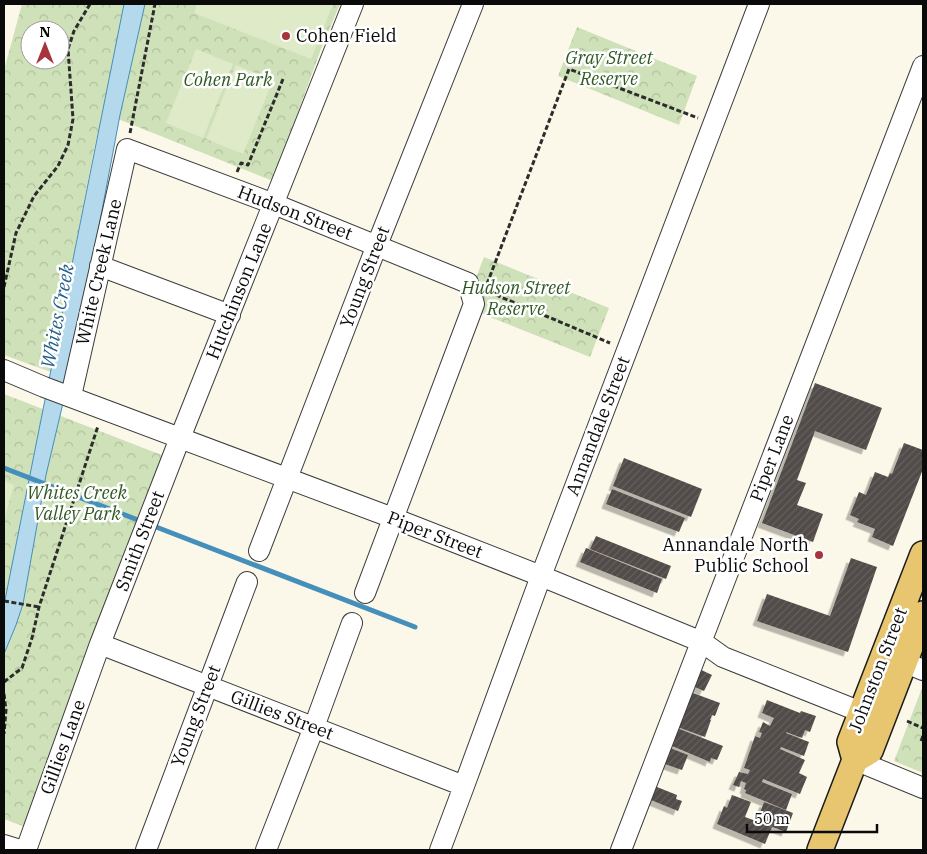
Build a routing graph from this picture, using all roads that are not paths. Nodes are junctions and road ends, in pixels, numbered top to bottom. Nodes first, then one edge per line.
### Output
1 (353, 4) edge
2 (759, 4) edge
3 (466, 6) edge
4 (923, 66) edge
5 (127, 149) joint
6 (274, 204) junction
7 (377, 245) junction
8 (100, 266) junction
9 (230, 315) junction
10 (4, 370) edge
11 (69, 396) junction
12 (180, 438) junction
13 (287, 479) junction
14 (393, 518) junction
15 (259, 551) dead end
16 (923, 554) edge
17 (541, 576) junction
18 (247, 582) dead end
19 (364, 593) dead end
20 (923, 614) edge
21 (352, 623) dead end
22 (702, 642) junction
23 (100, 644) junction
24 (913, 666) edge
25 (208, 685) junction
26 (861, 712) junction
27 (314, 727) junction
28 (855, 760) junction
29 (464, 786) junction
30 (923, 788) edge
31 (4, 845) edge
32 (20, 850) edge
33 (26, 850) edge
34 (146, 850) edge
35 (266, 850) edge
36 (440, 850) edge
37 (621, 850) edge
38 (820, 850) edge

1 - 6 street, Hutchinson Lane
2 - 17 street, Annandale Street
3 - 7 street, Young Street
4 - 22 street, Piper Lane
5 - 6 street, Hudson Street
5 - 8 street, White Creek Lane
6 - 7 street, Hudson Street
6 - 9 street, Hutchinson Lane
7 - 13 street, Young Street
7 - 14 street, Hudson Street
8 - 9 street
8 - 11 street, White Creek Lane
9 - 12 street, Hutchinson Lane
10 - 11 street, Piper Street
11 - 12 street, Piper Street
12 - 13 street, Piper Street
12 - 23 street, Smith Street
13 - 14 street, Piper Street
13 - 15 street, Young Street
14 - 17 street, Piper Street
14 - 19 street
16 - 26 main road, Johnston Street
17 - 22 street, Piper Street
17 - 29 street, Annandale Street
18 - 25 street, Young Street
20 - 24 main road, Johnston Street
21 - 27 street
22 - 26 street, Piper Street
22 - 37 street, Piper Lane
23 - 25 street, Gillies Street
23 - 33 street, Gillies Lane
24 - 28 main road, Johnston Street
25 - 27 street, Gillies Street
25 - 34 street, Young Street
26 - 28 main road, Johnston Street
27 - 29 street, Gillies Street
27 - 35 street
28 - 30 street
28 - 38 main road, Johnston Street
29 - 36 street, Annandale Street
31 - 32 street

